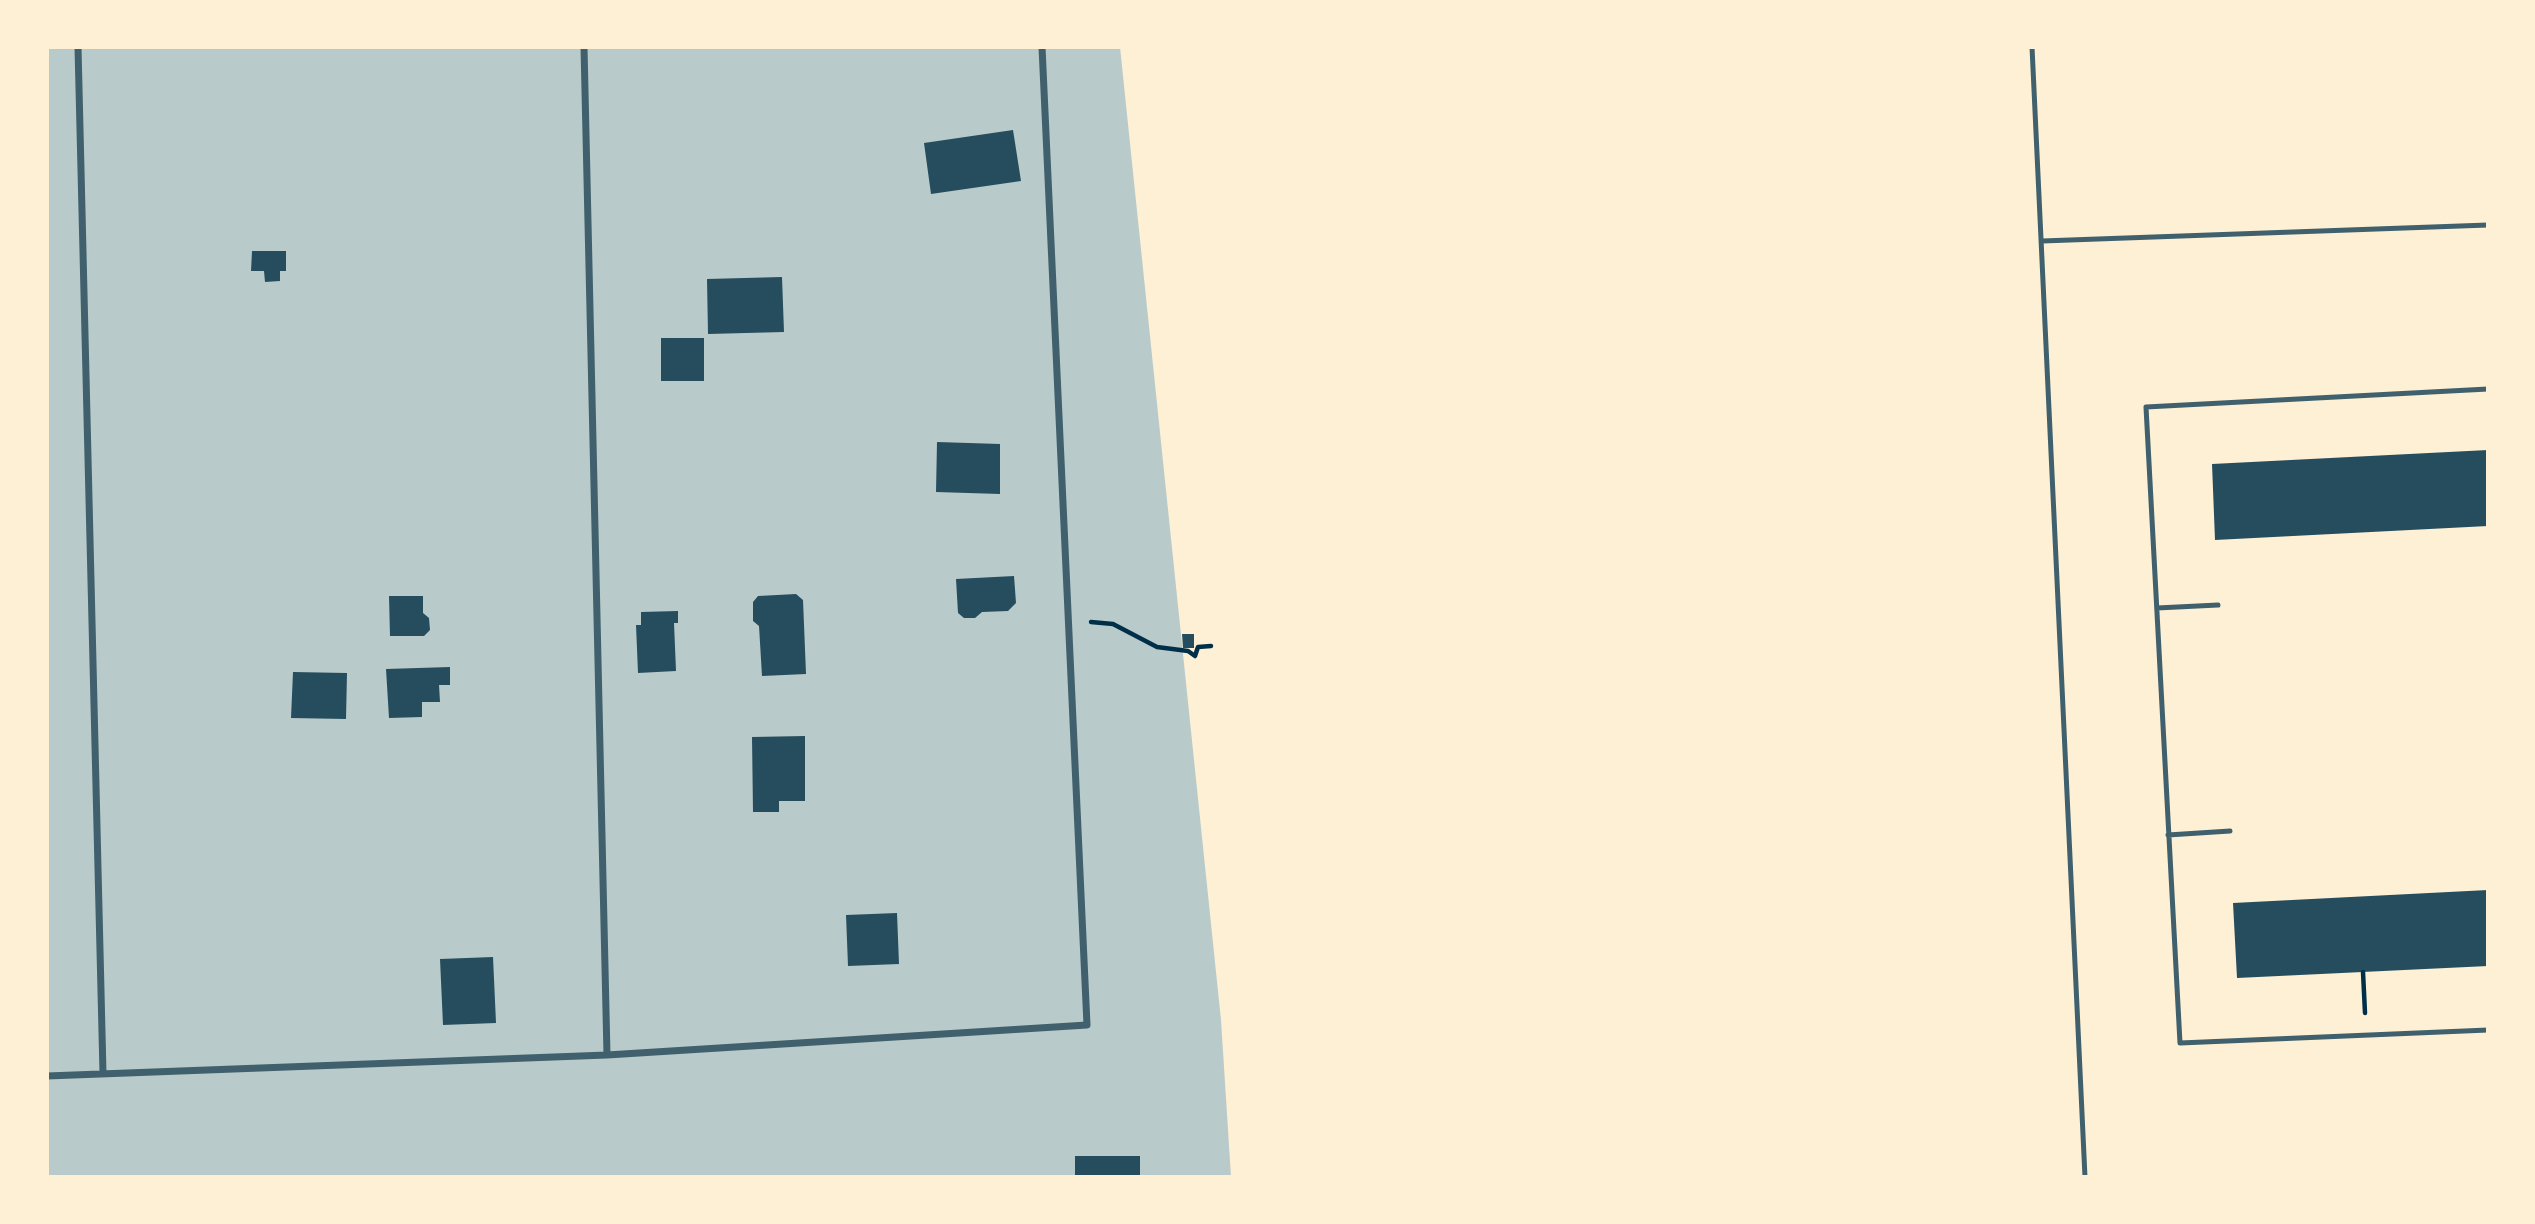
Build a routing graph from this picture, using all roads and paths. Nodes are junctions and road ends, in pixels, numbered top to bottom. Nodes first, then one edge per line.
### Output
1 (78, 47) edge
2 (584, 47) edge
3 (1042, 47) edge
4 (2032, 47) edge
5 (2488, 225) edge
6 (2042, 241) junction
7 (2488, 390) edge
8 (2218, 605) dead end
9 (2157, 608) junction
10 (1069, 621) junction
11 (1211, 646) dead end
12 (2230, 831) dead end
13 (2168, 835) junction
14 (2363, 972) dead end
15 (2365, 1013) dead end
16 (2488, 1030) edge
17 (607, 1055) junction
18 (103, 1073) junction
19 (47, 1076) edge
20 (2085, 1177) edge

1 - 18 street
2 - 17 street
3 - 10 street
4 - 6 lane
5 - 6 lane
6 - 20 lane
7 - 9 lane
8 - 9 lane
9 - 13 lane
10 - 11 path
10 - 17 street
12 - 13 lane
13 - 16 lane
14 - 15 path
17 - 18 street
18 - 19 street

